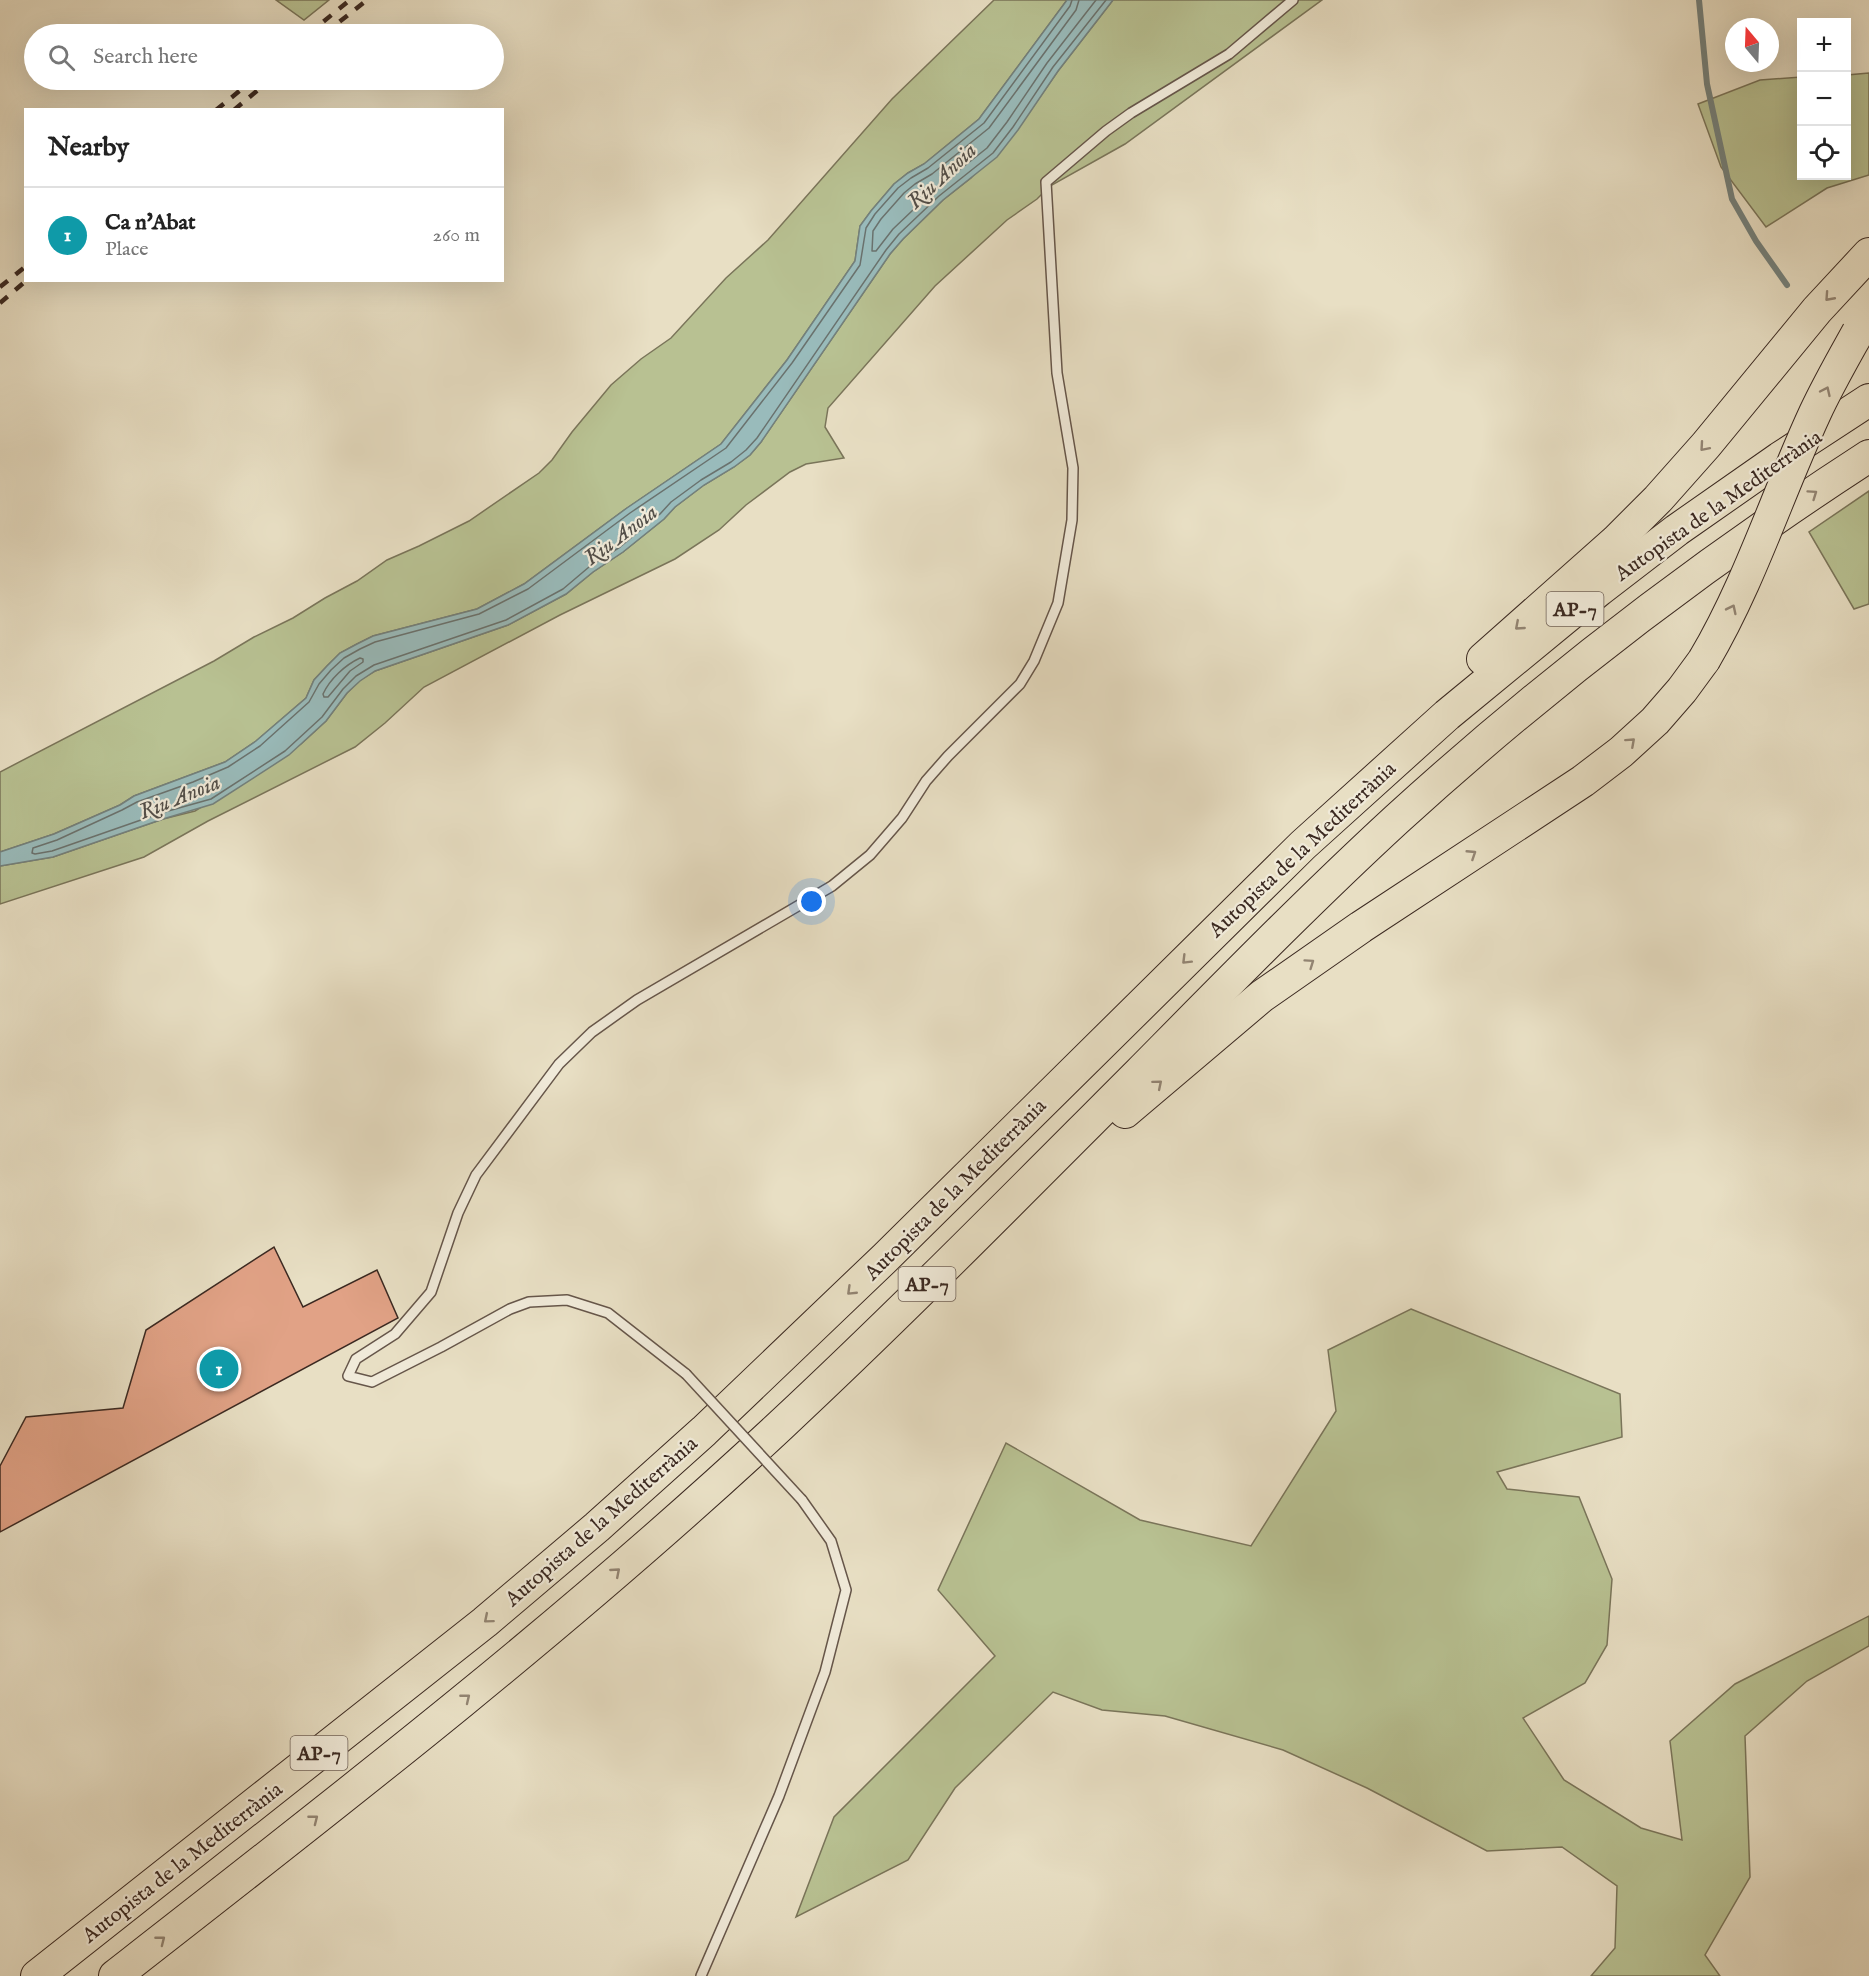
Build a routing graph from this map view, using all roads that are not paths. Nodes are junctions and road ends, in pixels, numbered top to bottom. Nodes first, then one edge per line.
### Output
1 (1293, 0) edge
2 (1869, 254) edge
3 (1864, 325) edge
4 (1869, 400) edge
5 (1869, 456) edge
6 (1303, 845) junction
7 (953, 1258) junction
8 (37, 1976) edge
9 (115, 1976) edge
10 (701, 1976) edge

1 - 10 lane, bridge
2 -> 6 highway
7 -> 3 highway, bridge
4 - 6 highway, Autopista de la Mediterrània / AP-7
7 -> 5 highway, Autopista de la Mediterrània / AP-7
6 -> 8 highway, Autopista de la Mediterrània / AP-7
9 -> 7 highway, Autopista de la Mediterrània / AP-7

